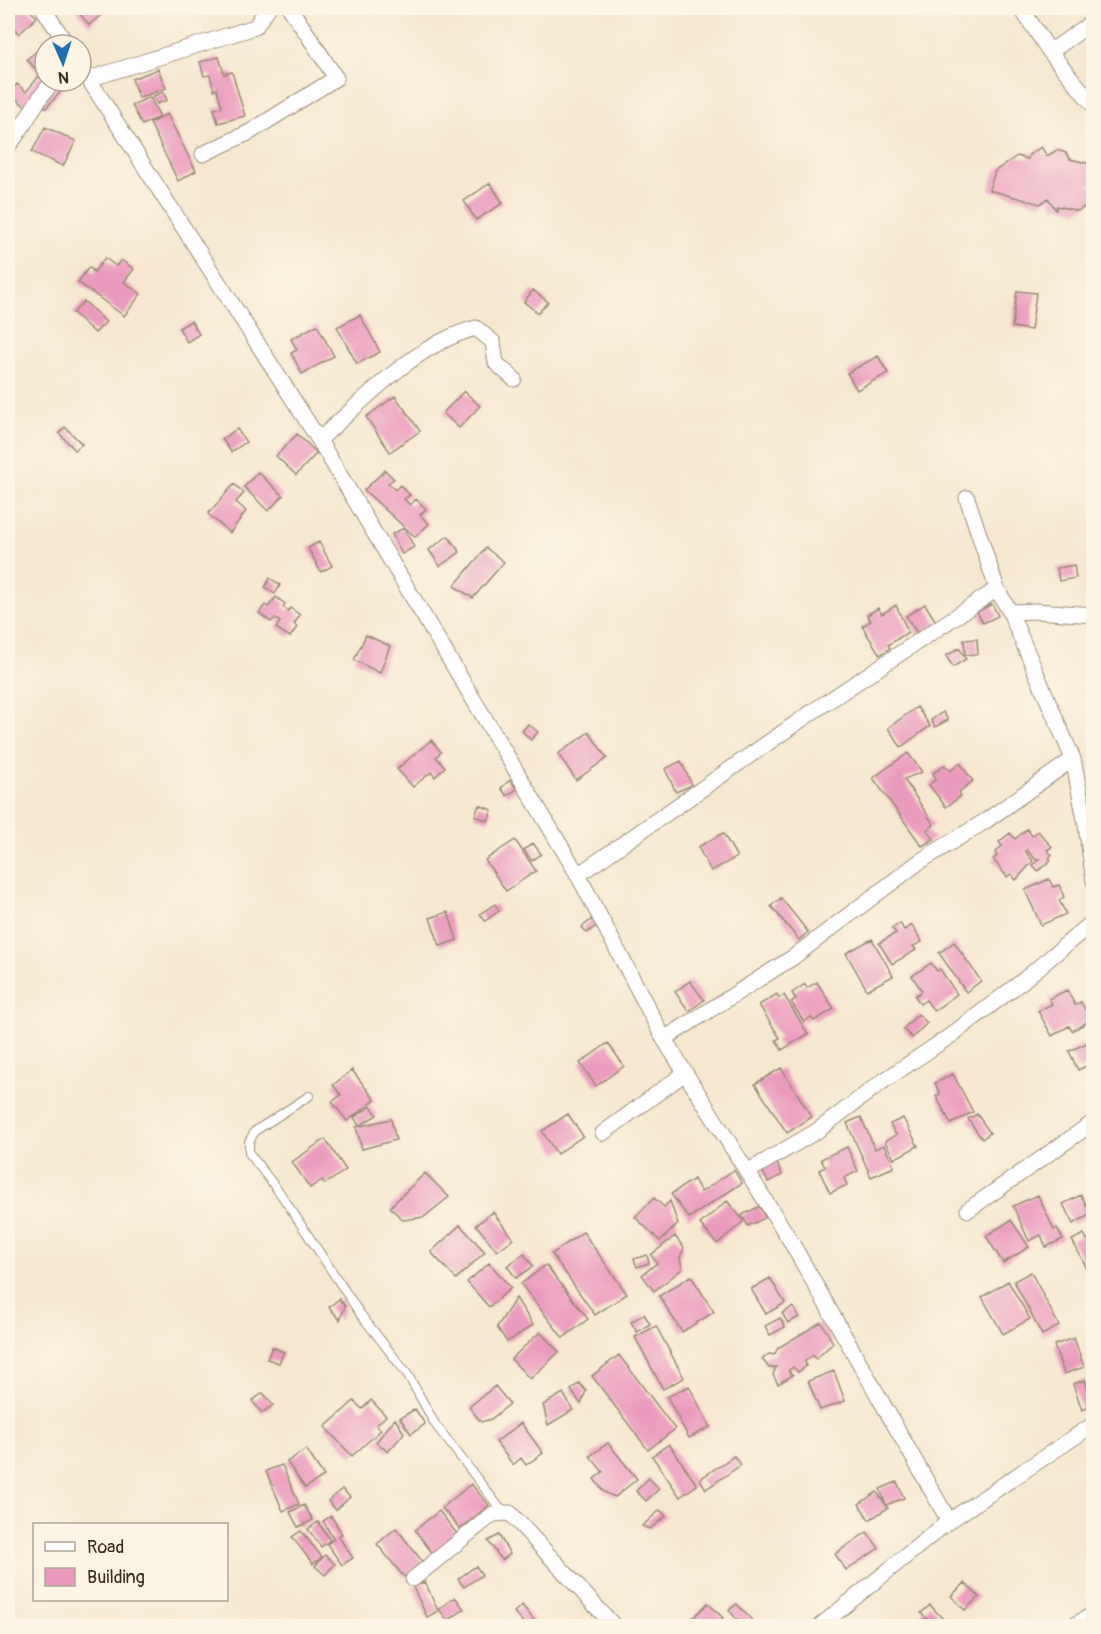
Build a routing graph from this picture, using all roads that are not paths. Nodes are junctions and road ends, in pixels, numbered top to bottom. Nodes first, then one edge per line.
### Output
1 (43, 8) edge
2 (265, 8) edge
3 (290, 8) edge
4 (1021, 8) edge
5 (1094, 21) edge
6 (59, 33) edge
7 (1050, 52) junction
8 (93, 71) edge
9 (93, 86) edge
10 (44, 93) edge
11 (1094, 106) edge
12 (8, 146) edge
13 (203, 154) dead end
14 (514, 379) dead end
15 (319, 440) junction
16 (967, 498) dead end
17 (998, 589) junction
18 (1010, 612) junction
19 (1094, 615) edge
20 (1073, 759) junction
21 (578, 875) junction
22 (1094, 881) edge
23 (1094, 921) edge
24 (664, 1039) junction
25 (685, 1073) junction
26 (309, 1096) dead end
27 (1094, 1122) edge
28 (603, 1132) dead end
29 (747, 1172) junction
30 (968, 1210) dead end
31 (1094, 1424) edge
32 (502, 1511) junction
33 (949, 1521) junction
34 (413, 1579) dead end
35 (1094, 1614) edge
36 (614, 1626) edge
37 (820, 1626) edge
38 (1073, 1626) edge

1 - 6 street
2 - 8 street
3 - 13 street
4 - 7 street
5 - 7 street
7 - 11 street
9 - 15 street
10 - 12 street
14 - 15 street
15 - 21 street
16 - 17 street
17 - 18 street
17 - 21 street
18 - 19 street
18 - 20 street
20 - 22 street
20 - 24 street
21 - 24 street
23 - 29 street
24 - 25 street
25 - 28 street
25 - 29 street
26 - 32 lane
27 - 30 street
29 - 33 street
31 - 33 street
32 - 34 street
32 - 36 street
33 - 37 street
35 - 38 street

